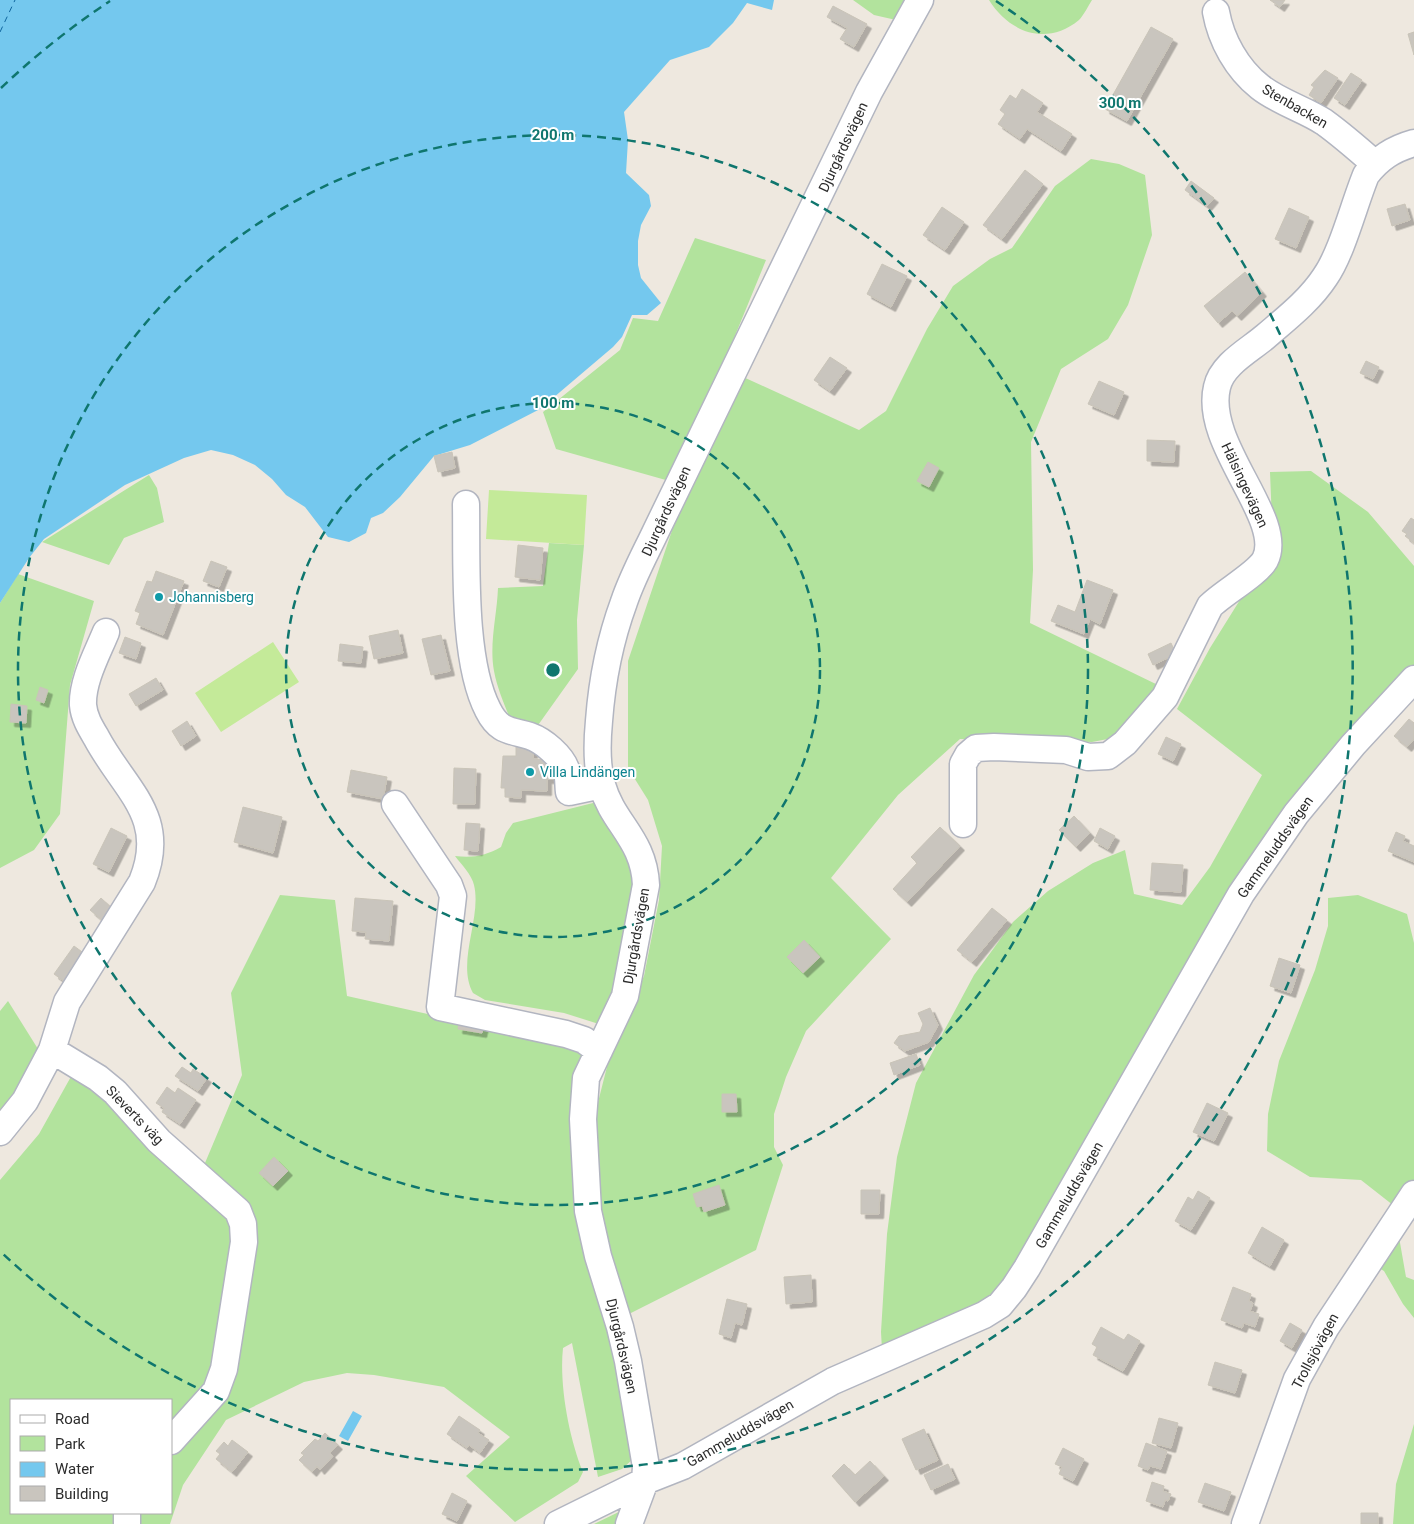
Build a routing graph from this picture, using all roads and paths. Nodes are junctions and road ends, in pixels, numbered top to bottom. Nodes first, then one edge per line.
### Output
1 (920, 0) edge
2 (1216, 12) dead end
3 (1414, 143) edge
4 (1374, 164) junction
5 (466, 504) dead end
6 (106, 632) dead end
7 (1414, 679) edge
8 (602, 785) junction
9 (395, 804) dead end
10 (963, 824) dead end
11 (52, 1050) junction
12 (599, 1051) junction
13 (0, 1132) edge
14 (1414, 1194) edge
15 (172, 1440) edge
16 (645, 1481) junction
17 (558, 1524) edge
18 (629, 1524) edge
19 (1245, 1524) edge

1 - 8 street, Djurgårdsvägen
2 - 4 street, Stenbacken
3 - 4 street, Hälsingevägen
4 - 10 street, Hälsingevägen
5 - 8 street
6 - 11 street
7 - 16 street, Gammeluddsvägen
8 - 12 street, Djurgårdsvägen
9 - 12 street
11 - 13 street
11 - 15 street, Sieverts väg
12 - 16 street, Djurgårdsvägen
14 - 19 street, Trollsjövägen
16 - 17 street, Gammeluddsvägen
16 - 18 street, Djurgårdsvägen

